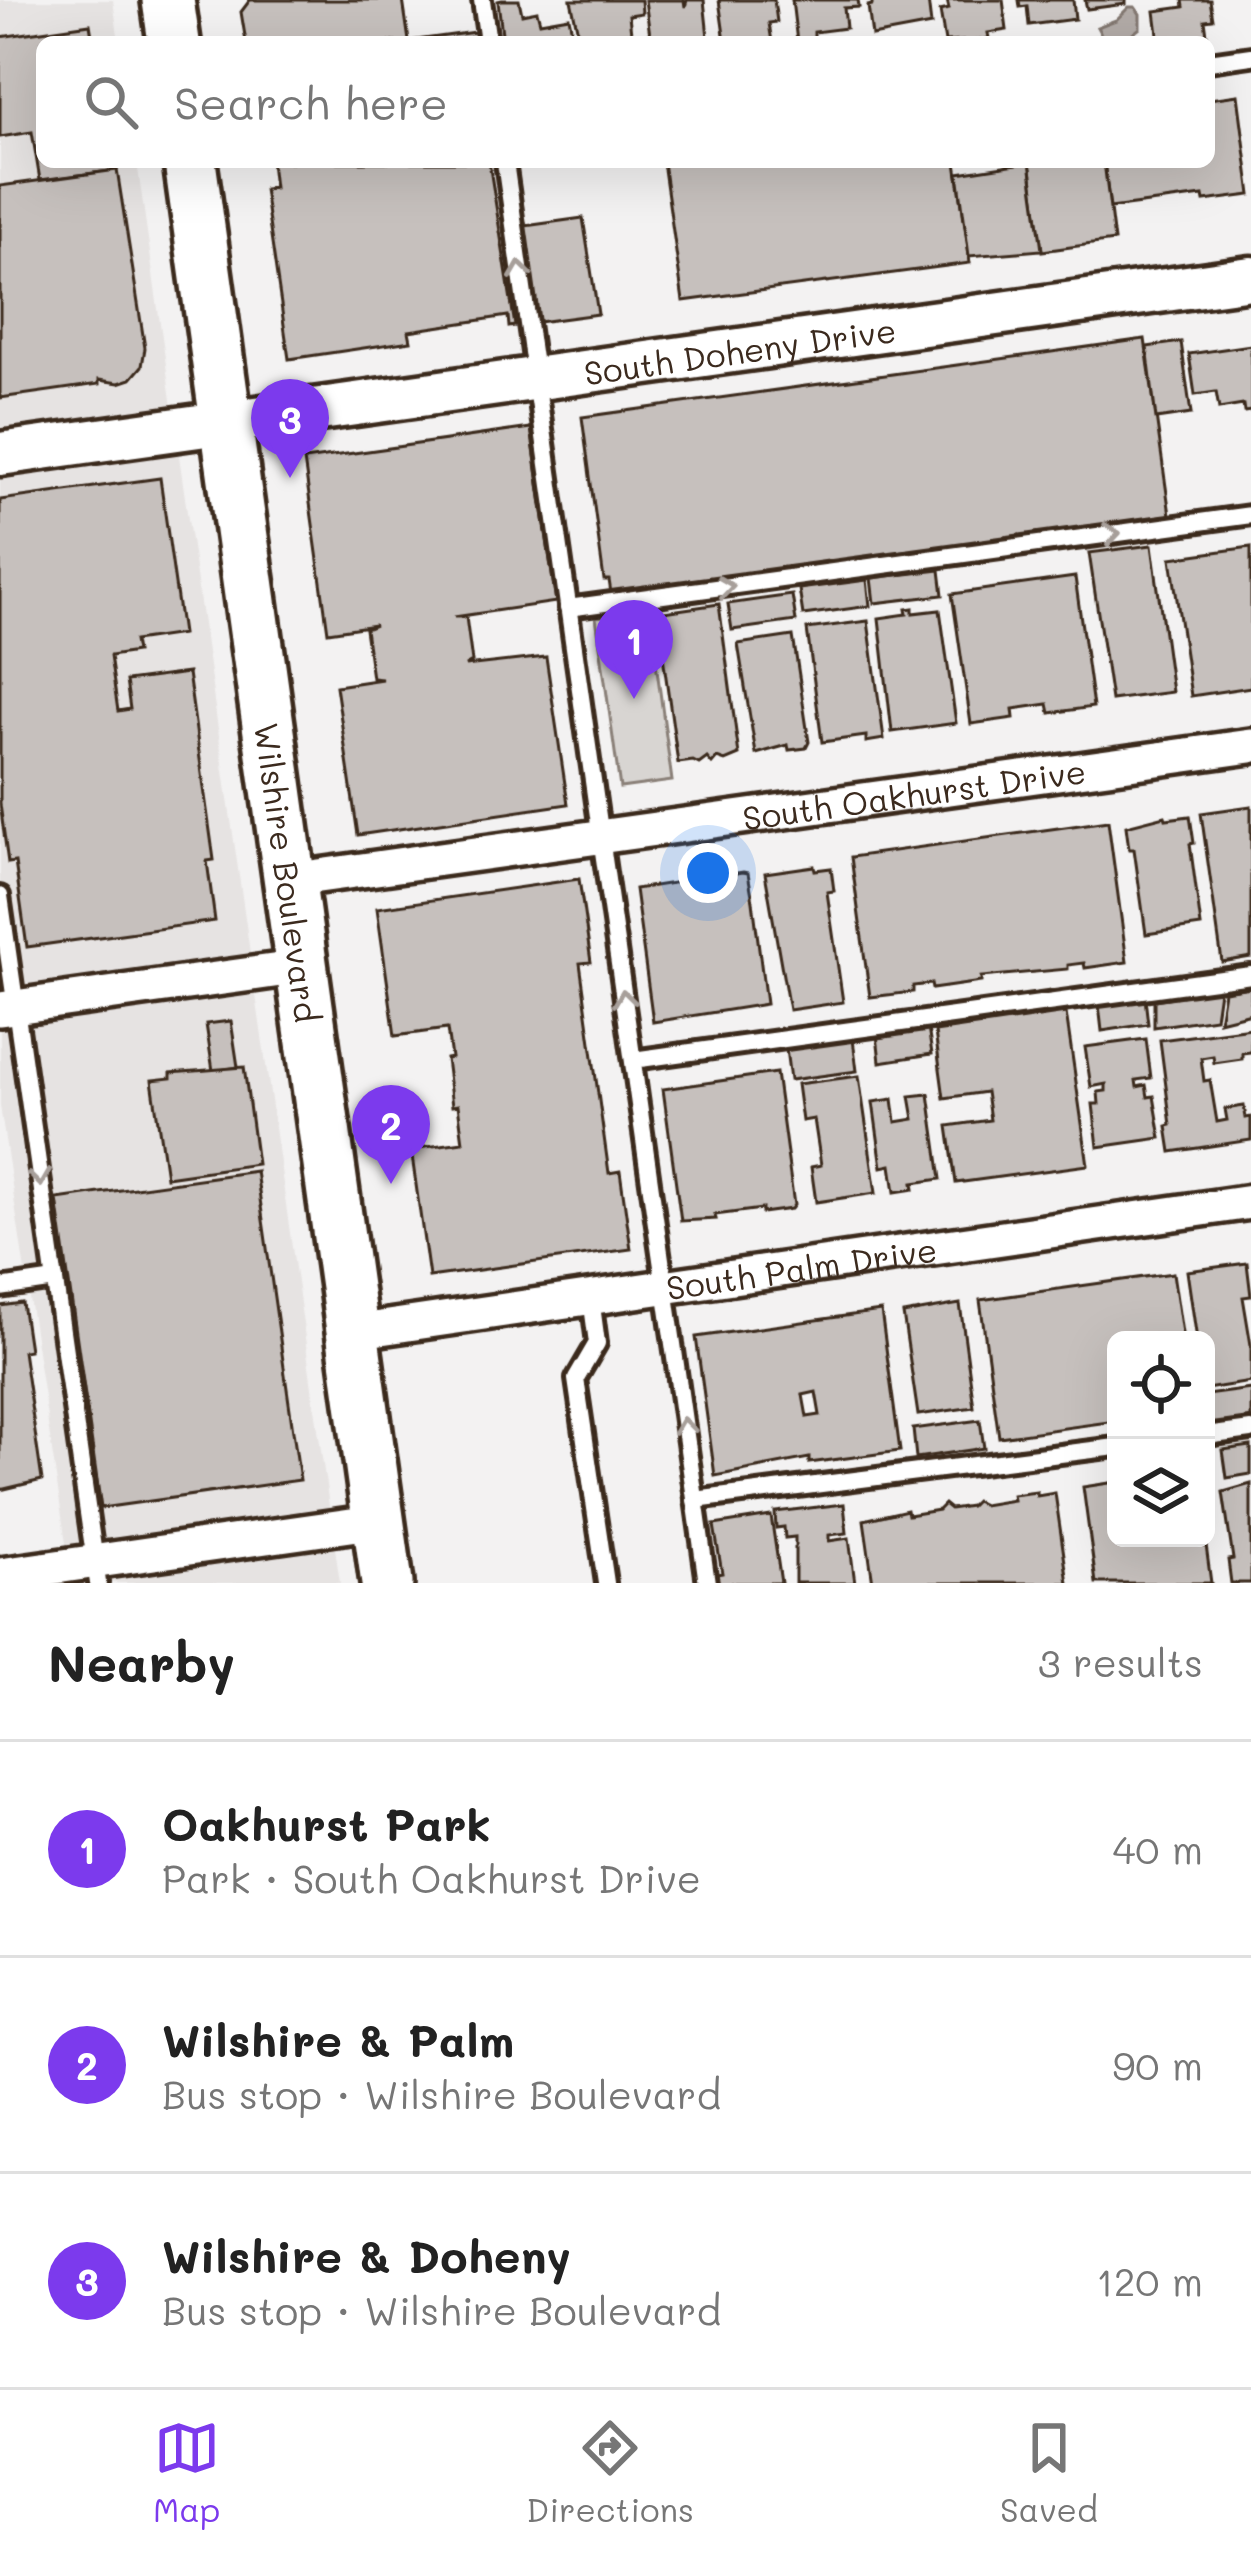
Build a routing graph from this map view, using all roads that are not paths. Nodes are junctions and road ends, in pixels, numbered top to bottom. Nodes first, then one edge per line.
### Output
1 (168, 0) edge
2 (482, 0) edge
3 (173, 36) edge
4 (487, 36) edge
5 (1251, 56) edge
6 (1215, 61) edge
7 (191, 168) edge
8 (506, 168) edge
9 (1251, 278) edge
10 (536, 377) junction
11 (226, 421) junction
12 (0, 454) edge
13 (1251, 514) edge
14 (568, 608) junction
15 (1251, 746) edge
16 (601, 837) junction
17 (290, 880) junction
18 (0, 896) edge
19 (302, 967) junction
20 (1251, 975) edge
21 (8, 1008) edge
22 (633, 1060) junction
23 (1251, 1202) edge
24 (55, 1280) junction
25 (664, 1287) junction
26 (0, 1288) edge
27 (591, 1298) junction
28 (353, 1332) junction
29 (1251, 1430) edge
30 (1215, 1435) edge
31 (1107, 1448) edge
32 (695, 1500) junction
33 (380, 1521) junction
34 (96, 1572) edge
35 (0, 1575) edge
36 (387, 1583) edge
37 (606, 1583) edge
38 (707, 1583) edge

1 - 3 main road
2 - 4 lane
5 - 6 lane
7 - 11 main road, Wilshire Boulevard
10 -> 8 lane
9 - 10 street, South Doheny Drive
10 - 11 street, South Doheny Drive
10 - 14 lane
11 - 12 street, South Doheny Drive
11 - 17 main road, Wilshire Boulevard
14 -> 13 lane
14 - 16 lane
15 - 16 street, South Oakhurst Drive
16 - 17 street, South Oakhurst Drive
22 -> 16 lane
17 - 19 main road, Wilshire Boulevard
18 - 21 lane
19 - 21 street
19 - 28 main road, Wilshire Boulevard
20 - 22 lane
21 -> 24 lane
22 - 25 lane
23 - 25 street, South Palm Drive
24 - 26 lane
24 - 34 lane
25 - 27 street, South Palm Drive
32 -> 25 lane
27 - 28 street, South Palm Drive
27 - 37 lane
28 - 33 main road, Wilshire Boulevard
29 - 30 lane
31 - 32 lane
32 - 38 lane
33 - 34 street
33 - 36 main road, Wilshire Boulevard
34 - 35 street

